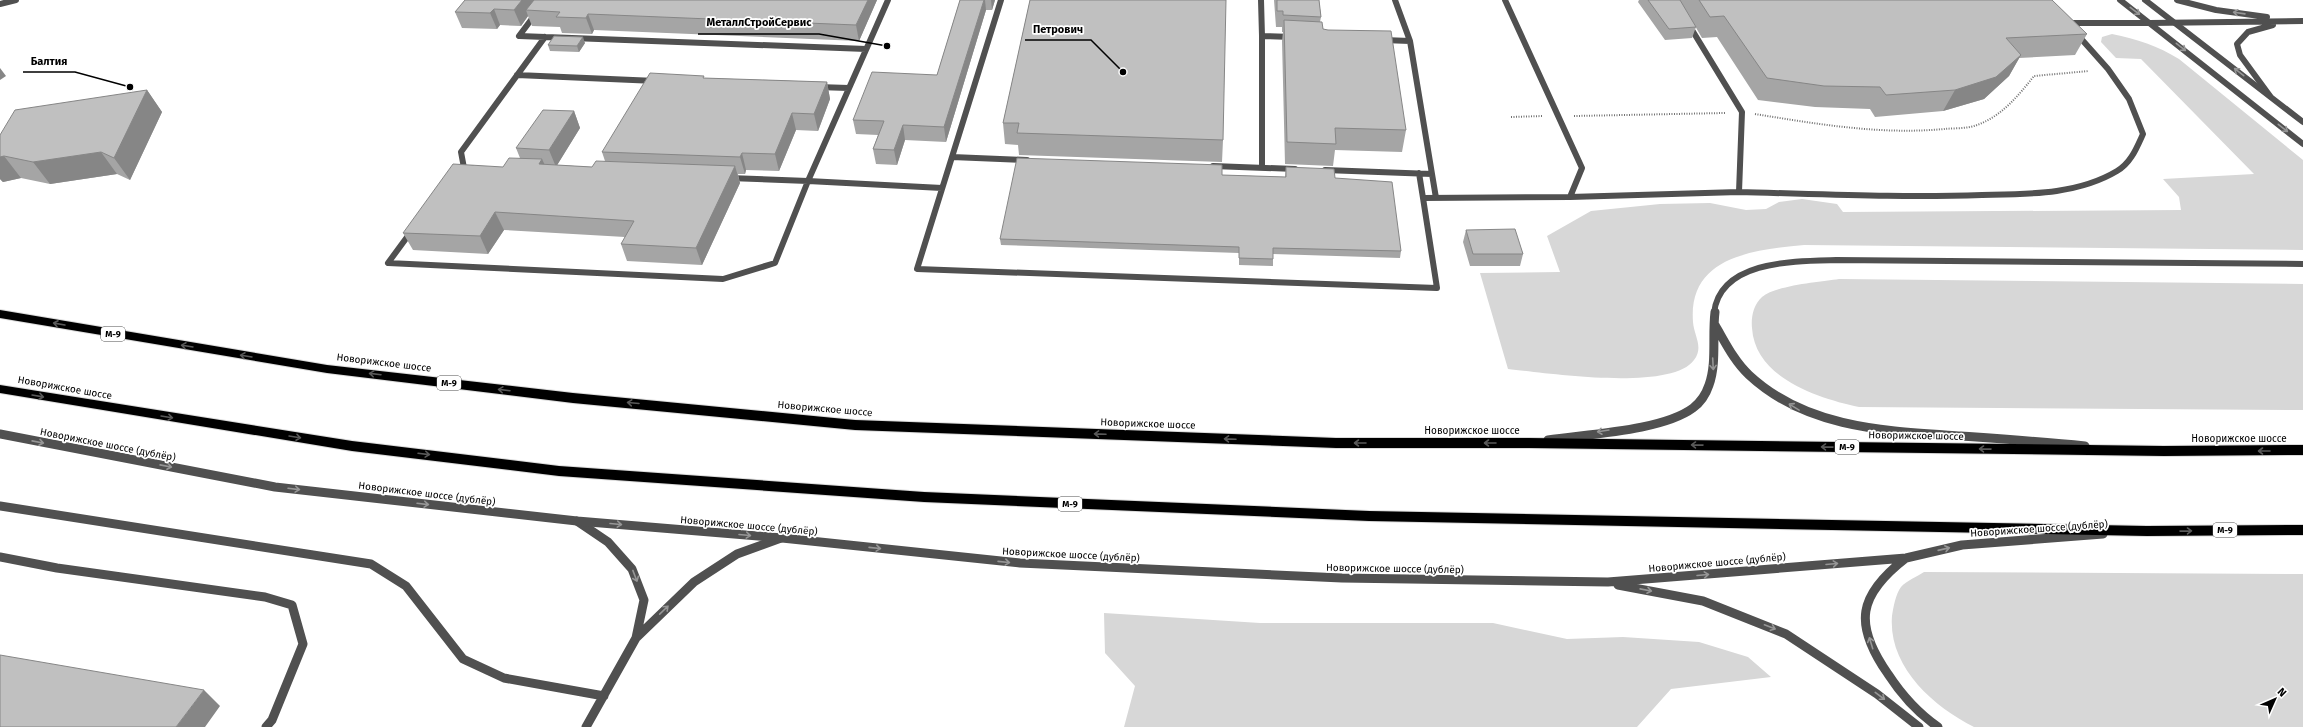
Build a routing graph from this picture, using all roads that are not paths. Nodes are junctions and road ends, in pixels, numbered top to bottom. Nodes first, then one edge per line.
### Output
1 (16, 0) edge
2 (546, 0) edge
3 (888, 0) edge
4 (1001, 0) edge
5 (1261, 0) edge
6 (1395, 0) edge
7 (1505, 0) edge
8 (2120, 0) edge
9 (2146, 0) edge
10 (2177, 0) edge
11 (0, 4) edge
12 (1686, 20) edge
13 (2291, 21) junction
14 (2303, 21) edge
15 (2174, 22) junction
16 (2150, 23) junction
17 (1262, 36) junction
18 (545, 37) junction
19 (1301, 38) edge
20 (1378, 40) edge
21 (1410, 41) junction
22 (866, 49) junction
23 (517, 75) junction
24 (667, 81) edge
25 (809, 87) edge
26 (849, 88) junction
27 (2270, 96) junction
28 (2303, 122) edge
29 (2303, 144) edge
30 (952, 157) junction
31 (1031, 160) edge
32 (1206, 166) edge
33 (480, 168) edge
34 (1262, 168) junction
35 (1301, 169) edge
36 (1317, 170) edge
37 (1419, 173) junction
38 (1432, 174) junction
39 (722, 178) edge
40 (808, 181) junction
41 (942, 188) junction
42 (1739, 192) junction
43 (1570, 197) junction
44 (1423, 198) junction
45 (1436, 198) junction
46 (416, 225) edge
47 (2303, 263) edge
48 (0, 314) edge
49 (1715, 325) junction
50 (0, 389) edge
51 (0, 434) edge
52 (1529, 443) junction
53 (2303, 450) edge
54 (2164, 451) junction
55 (0, 506) edge
56 (577, 521) junction
57 (2303, 530) edge
58 (2147, 531) junction
59 (782, 538) junction
60 (0, 557) edge
61 (1906, 558) junction
62 (1608, 582) junction
63 (636, 638) junction
64 (604, 696) junction
65 (266, 727) edge
66 (586, 727) edge
67 (1919, 727) edge
68 (1938, 727) edge

1 - 11 street
2 - 18 street
3 - 22 street
4 - 30 street
5 - 17 street
6 - 21 street
7 - 43 street
8 -> 16 street
9 - 15 street
13 -> 10 street
12 - 42 street
13 - 14 street
13 - 15 street
13 - 27 street
15 - 16 street
27 -> 15 street
16 -> 29 street
16 - 42 street
17 - 19 street
17 - 34 street
18 - 22 street
18 - 23 street
20 - 21 street
21 - 38 street
22 - 26 street
23 - 24 street
23 - 33 street
25 - 26 street
26 - 40 street
27 - 28 street
30 - 31 street
30 - 41 street
32 - 34 street
34 - 35 street
36 - 37 street
37 - 38 street
37 - 44 street
38 - 45 street
39 - 40 street
40 - 41 street
40 - 46 street
41 - 44 street
42 - 43 street
43 - 45 street
44 - 45 street
47 - 49 street, М-9
52 -> 48 highway, Новорижское шоссе / М-9
49 -> 52 street, М-9
54 -> 49 street, М-9
50 -> 58 highway, Новорижское шоссе / М-9
51 -> 56 street, Новорижское шоссе (дублёр)
54 -> 52 highway, Новорижское шоссе / М-9
53 -> 54 highway, Новорижское шоссе / М-9
55 - 64 street
56 -> 59 street, Новорижское шоссе (дублёр)
56 -> 63 street
58 -> 57 highway, Новорижское шоссе / М-9
61 -> 58 street, Новорижское шоссе (дублёр)
59 -> 62 street, Новорижское шоссе (дублёр)
63 -> 59 street
60 - 65 street
62 -> 61 street, Новорижское шоссе (дублёр)
68 -> 61 street
62 -> 67 street
63 - 64 street
64 - 66 street

